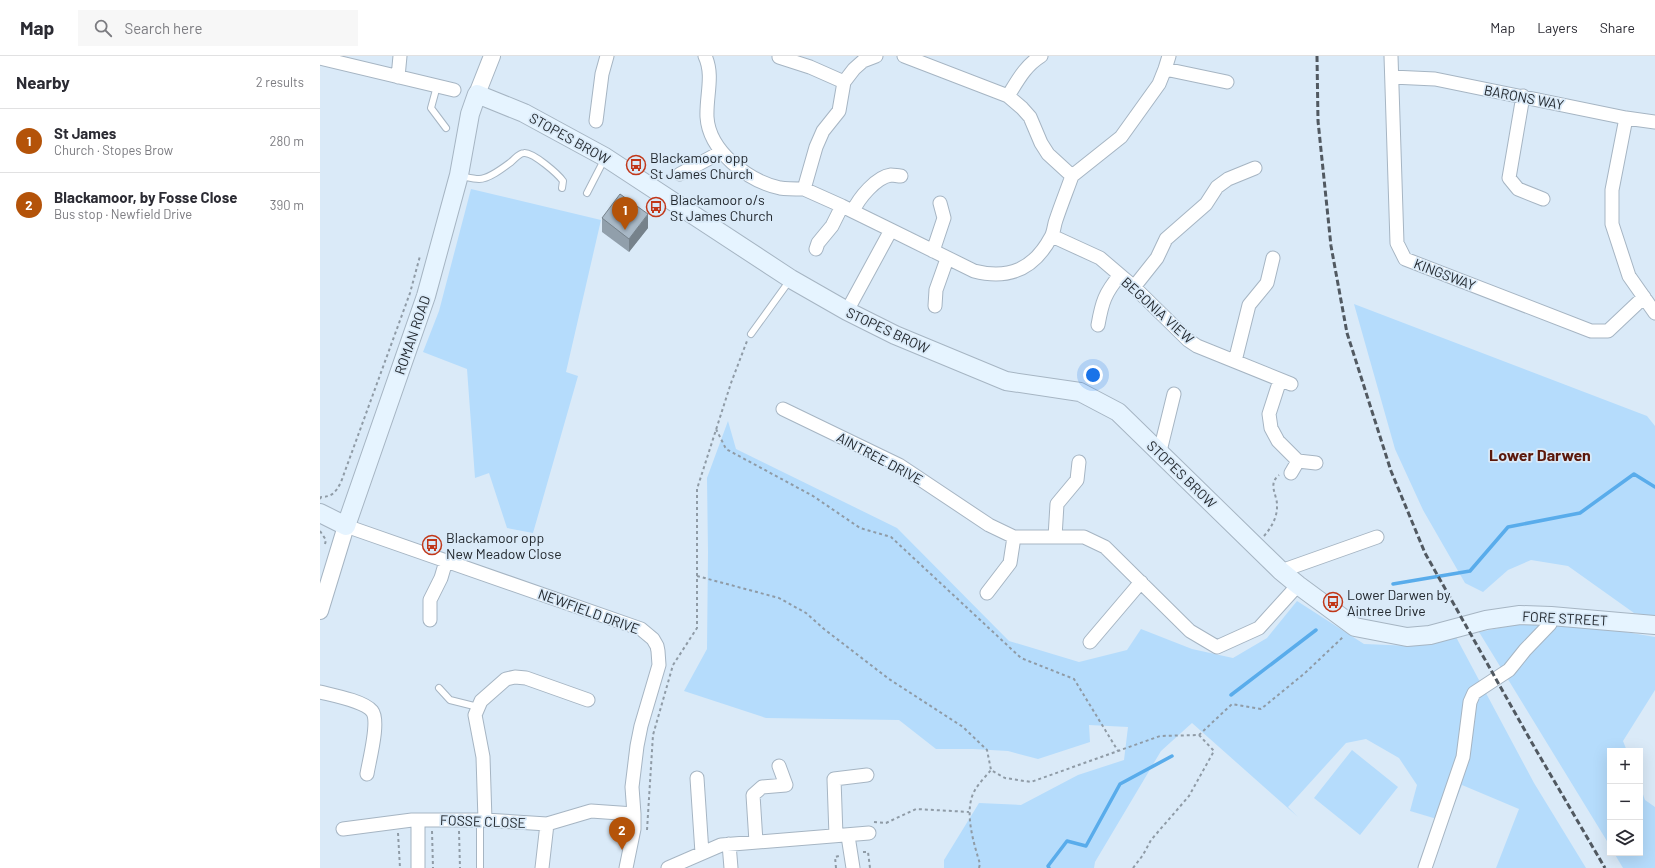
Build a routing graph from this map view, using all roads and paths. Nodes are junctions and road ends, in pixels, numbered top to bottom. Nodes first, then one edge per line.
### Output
1 (400, 56) edge
2 (492, 56) edge
3 (606, 56) edge
4 (705, 56) edge
5 (876, 56) edge
6 (904, 56) edge
7 (1041, 56) edge
8 (1168, 56) edge
9 (1391, 56) edge
10 (780, 57) dead end
11 (320, 58) edge
12 (1165, 69) junction
13 (398, 77) junction
14 (1392, 77) junction
15 (844, 82) junction
16 (1227, 82) dead end
17 (437, 86) junction
18 (454, 90) dead end
19 (477, 94) junction
20 (1008, 96) junction
21 (1523, 96) junction
22 (1626, 118) junction
23 (596, 121) dead end
24 (1655, 122) edge
25 (446, 128) dead end
26 (721, 152) junction
27 (606, 157) junction
28 (1255, 168) dead end
29 (680, 174) dead end
30 (458, 175) junction
31 (901, 176) dead end
32 (1072, 176) junction
33 (562, 188) dead end
34 (804, 190) junction
35 (587, 193) dead end
36 (1543, 199) dead end
37 (940, 203) dead end
38 (848, 208) junction
39 (891, 230) junction
40 (1052, 236) junction
41 (816, 249) dead end
42 (932, 251) junction
43 (421, 255) dead end
44 (1273, 258) dead end
45 (947, 259) junction
46 (1120, 275) junction
47 (791, 279) junction
48 (1134, 287) junction
49 (1644, 297) junction
50 (936, 306) dead end
51 (847, 311) junction
52 (1655, 313) edge
53 (1098, 325) dead end
54 (751, 334) joint
55 (1235, 361) junction
56 (1174, 394) dead end
57 (783, 409) dead end
58 (716, 429) junction
59 (1160, 451) junction
60 (1298, 460) junction
61 (1079, 462) dead end
62 (1316, 463) dead end
63 (1291, 473) joint
64 (320, 499) edge
65 (320, 513) edge
66 (346, 526) junction
67 (1014, 537) junction
68 (1055, 537) junction
69 (1377, 537) dead end
70 (1256, 546) junction
71 (446, 561) junction
72 (1281, 571) junction
73 (697, 576) junction
74 (1141, 582) junction
75 (1298, 585) junction
76 (987, 593) dead end
77 (320, 611) edge
78 (1551, 616) junction
79 (430, 620) dead end
80 (1655, 625) edge
81 (1355, 626) junction
82 (1090, 642) dead end
83 (439, 688) dead end
84 (320, 692) edge
85 (588, 700) dead end
86 (478, 707) junction
87 (1199, 735) junction
88 (1118, 751) junction
89 (779, 766) dead end
90 (991, 770) junction
91 (367, 774) dead end
92 (867, 775) dead end
93 (697, 778) dead end
94 (969, 812) junction
95 (634, 814) junction
96 (425, 820) junction
97 (458, 820) junction
98 (483, 820) junction
99 (397, 822) junction
100 (547, 824) junction
101 (343, 829) dead end
102 (646, 833) dead end
103 (869, 833) joint
104 (842, 836) junction
105 (756, 842) junction
106 (729, 844) junction
107 (702, 853) junction
108 (400, 868) edge
109 (418, 868) edge
110 (433, 868) edge
111 (460, 868) edge
112 (480, 868) edge
113 (542, 868) edge
114 (628, 868) edge
115 (668, 868) edge
116 (731, 868) edge
117 (853, 868) edge
118 (980, 868) edge
119 (1133, 868) edge
120 (1425, 868) edge

1 - 13 street
2 - 19 street, ROMAN ROAD
3 - 23 street
4 - 26 street
5 - 15 street
6 - 20 street
7 - 20 street
8 - 12 street
9 - 14 street, KINGSWAY
10 - 15 street
11 - 13 street
12 - 16 street
12 - 32 street
13 - 17 street
14 - 21 street, BARONS WAY
14 - 49 street, KINGSWAY
15 - 34 street
17 - 18 street
17 - 25 lane
19 - 27 main road, STOPES BROW
19 - 30 main road, ROMAN ROAD
20 - 32 street
21 - 22 street, BARONS WAY
21 - 36 street
22 - 24 street, BARONS WAY
22 - 49 street
26 - 29 street
26 - 34 street
27 - 35 lane
27 - 47 main road, STOPES BROW
28 - 48 street
30 - 33 lane
30 - 66 main road, ROMAN ROAD
31 - 38 street
32 - 40 street
34 - 38 street
37 - 42 street
38 - 39 street
38 - 41 street
39 - 42 street
39 - 51 street
40 - 45 street
40 - 46 street, BEGONIA VIEW
42 - 45 street
43 - 64 path
44 - 55 street
45 - 50 street
46 - 48 street, BEGONIA VIEW
46 - 53 street
47 - 51 main road, STOPES BROW
47 - 54 lane
48 - 55 street, BEGONIA VIEW
49 - 52 street
51 - 59 main road, STOPES BROW
54 - 58 path
55 - 60 street, BEGONIA VIEW
56 - 59 street
57 - 67 street, AINTREE DRIVE
58 - 73 path
58 - 88 path
59 - 70 main road, STOPES BROW
60 - 62 street
60 - 63 street
61 - 68 street
63 - 70 path
65 - 66 main road
66 - 71 street, NEWFIELD DRIVE
66 - 77 street, ROMAN ROAD
67 - 68 street, AINTREE DRIVE
67 - 76 street
68 - 74 street, AINTREE DRIVE
69 - 72 street
70 - 72 main road, STOPES BROW
71 - 79 street
71 - 95 street, NEWFIELD DRIVE
72 - 75 main road, STOPES BROW
73 - 90 path
73 - 102 path
74 - 75 street, AINTREE DRIVE
74 - 82 street
75 - 81 main road, STOPES BROW
78 - 80 main road, FORE STREET
78 - 81 main road, FORE STREET
78 - 120 street
81 - 87 path
83 - 86 lane
84 - 91 street
85 - 86 street
86 - 98 street
87 - 88 path
87 - 119 path
88 - 90 path
89 - 105 street
90 - 94 path
92 - 104 street
93 - 107 street
94 - 103 path
94 - 118 path
95 - 100 street, FOSSE CLOSE
95 - 114 street, NEWFIELD DRIVE
96 - 97 street, FOSSE CLOSE
96 - 99 street, FOSSE CLOSE
96 - 109 street
96 - 110 path
97 - 98 street, FOSSE CLOSE
97 - 111 path
98 - 100 street, FOSSE CLOSE
98 - 112 lane
99 - 101 street, FOSSE CLOSE
99 - 108 path
100 - 113 street, FOSSE CLOSE
103 - 104 street
104 - 105 street
104 - 117 street
105 - 106 street
106 - 107 street
106 - 116 street
107 - 115 street

